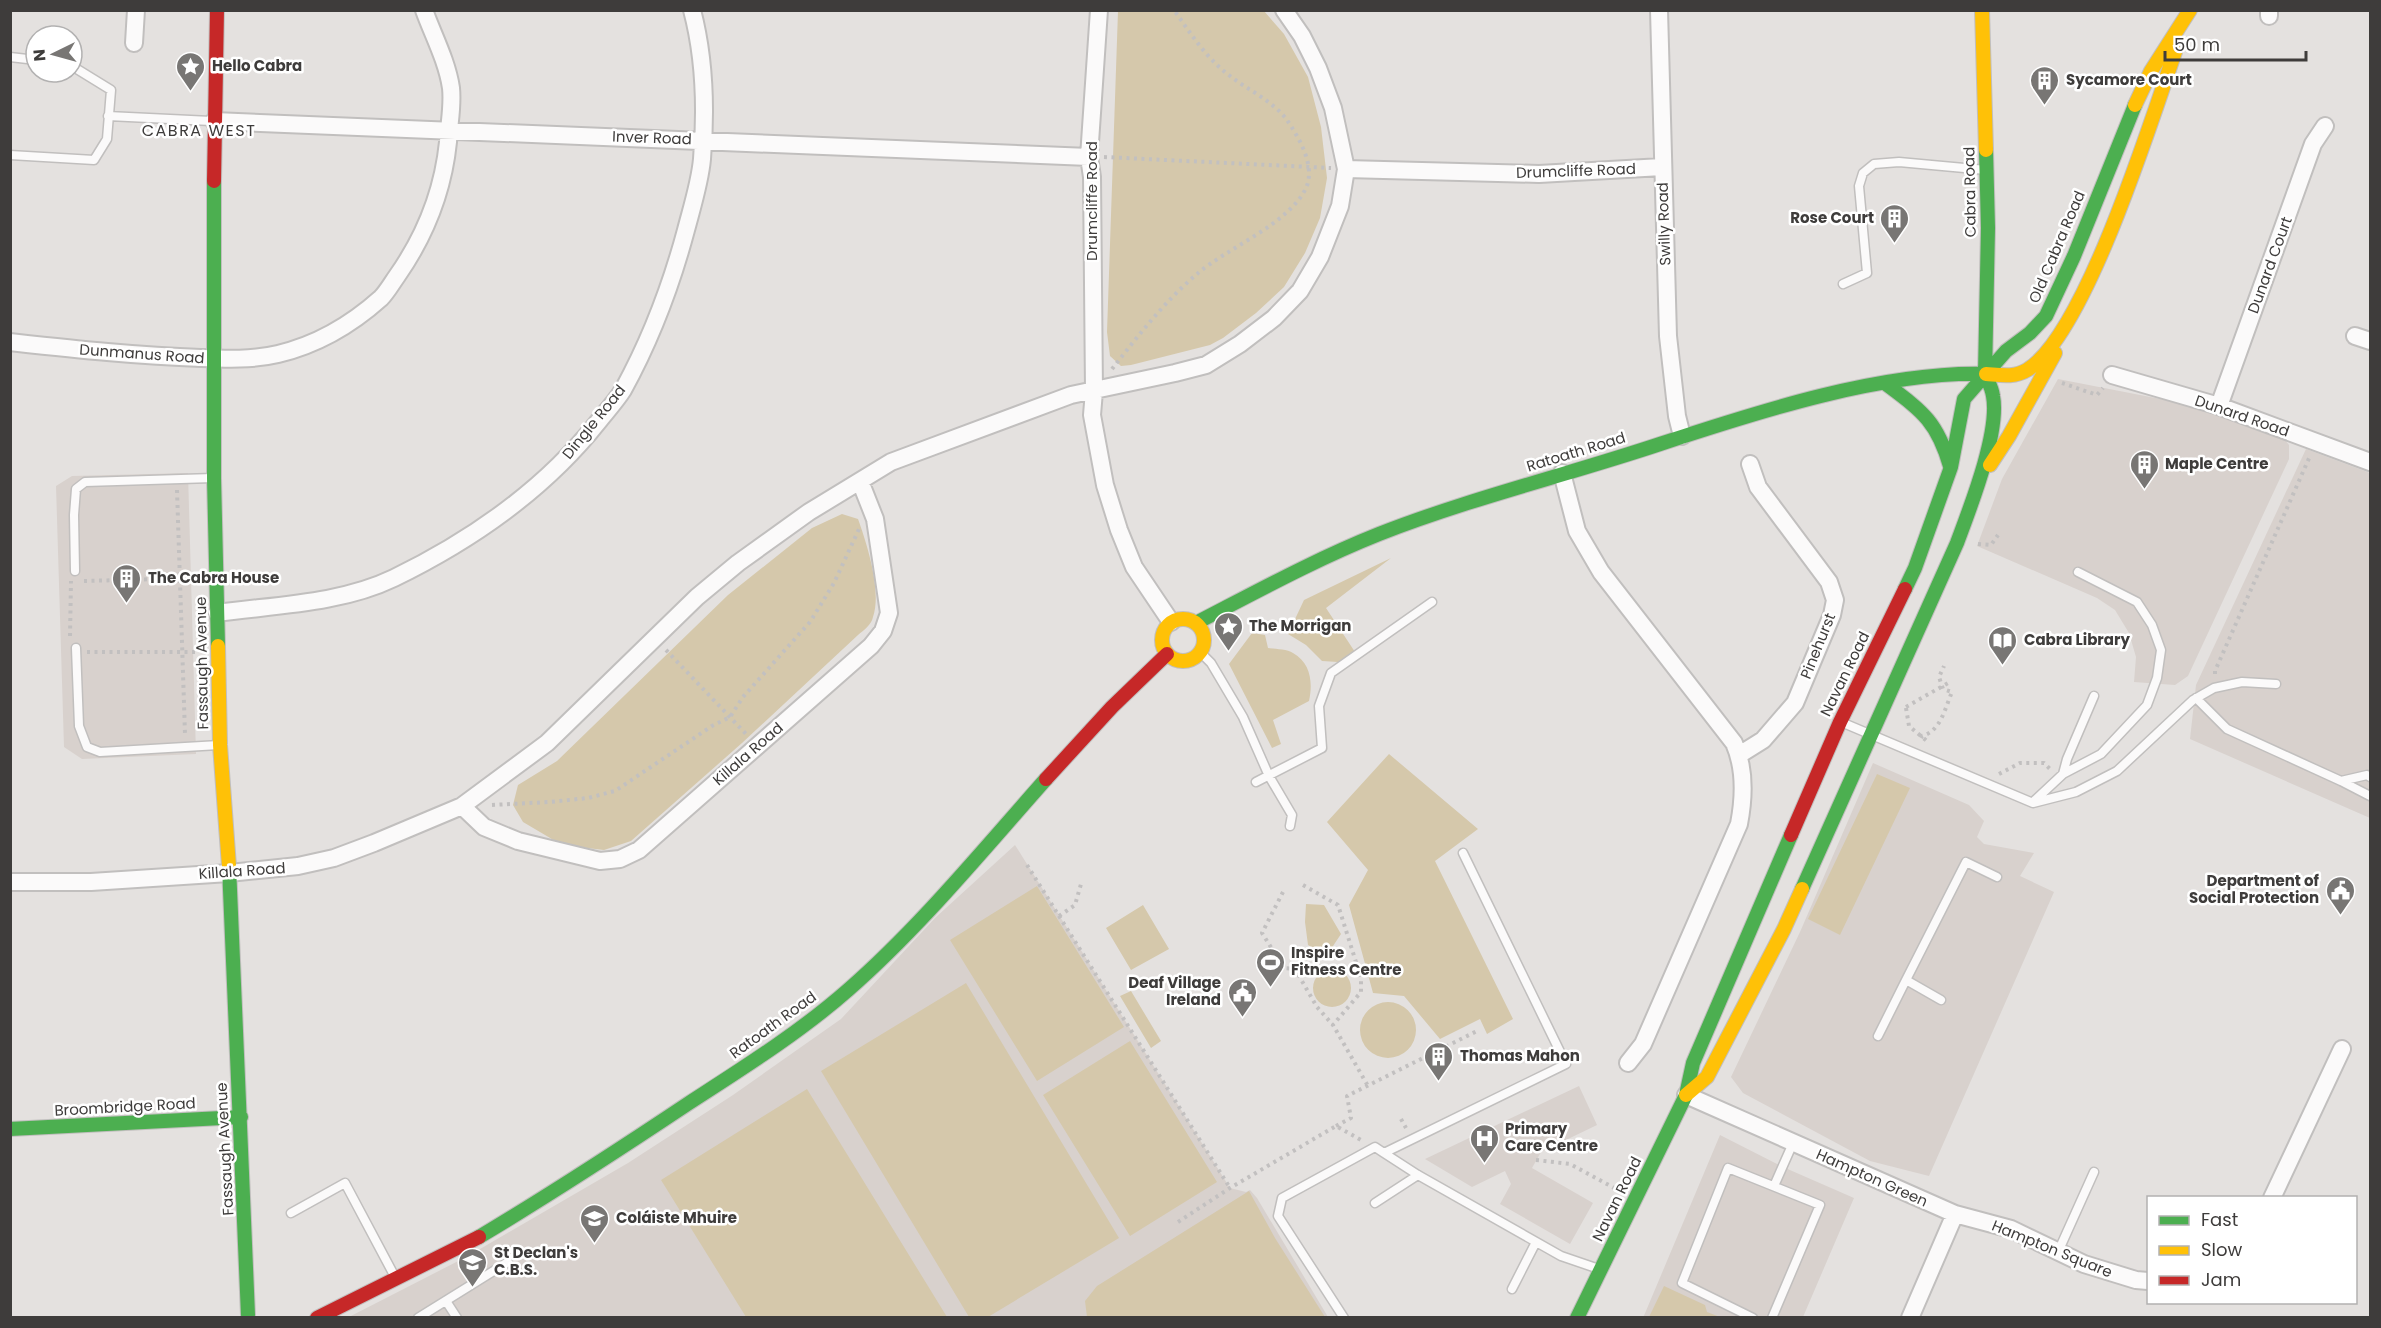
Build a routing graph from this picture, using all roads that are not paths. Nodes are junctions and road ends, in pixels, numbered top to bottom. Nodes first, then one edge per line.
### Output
1 (136, 10) edge
2 (216, 10) edge
3 (424, 10) edge
4 (692, 10) edge
5 (1099, 10) edge
6 (1284, 10) edge
7 (1659, 10) edge
8 (1982, 10) edge
9 (2190, 10) edge
10 (134, 43) dead end
11 (84, 73) edge
12 (108, 116) junction
13 (214, 121) junction
14 (2325, 126) dead end
15 (450, 129) junction
16 (702, 140) junction
17 (10, 155) edge
18 (1089, 157) junction
19 (1662, 167) junction
20 (1346, 169) junction
21 (1986, 170) junction
22 (1843, 284) dead end
23 (2081, 298) junction
24 (10, 342) edge
25 (216, 359) junction
26 (1985, 374) junction
27 (2112, 375) road end
28 (1886, 384) junction
29 (1094, 391) junction
30 (2219, 406) junction
31 (1682, 436) junction
32 (2370, 462) edge
33 (1750, 464) dead end
34 (1951, 467) junction
35 (1562, 473) junction
36 (214, 478) junction
37 (860, 481) junction
38 (1978, 485) junction
39 (75, 571) dead end
40 (2078, 572) dead end
41 (1432, 602) dead end
42 (217, 613) junction
43 (1171, 622) junction
44 (1196, 623) junction
45 (76, 650) road end
46 (1200, 652) junction
47 (1167, 654) junction
48 (2276, 684) dead end
49 (2094, 696) dead end
50 (2196, 698) junction
51 (1840, 722) junction
52 (1872, 735) junction
53 (220, 745) junction
54 (1739, 755) junction
55 (1269, 776) junction
56 (2061, 776) junction
57 (2370, 777) edge
58 (2341, 781) junction
59 (1256, 782) dead end
60 (2370, 796) edge
61 (2033, 803) junction
62 (462, 806) junction
63 (1290, 826) dead end
64 (1463, 853) dead end
65 (229, 873) junction
66 (1997, 877) dead end
67 (10, 882) edge
68 (1906, 980) junction
69 (1941, 1000) dead end
70 (1878, 1036) dead end
71 (2342, 1049) dead end
72 (1628, 1063) dead end
73 (1686, 1095) junction
74 (240, 1117) junction
75 (10, 1129) edge
76 (1793, 1143) junction
77 (1384, 1154) junction
78 (2094, 1172) dead end
79 (1418, 1175) junction
80 (1774, 1185) junction
81 (2272, 1196) edge
82 (1375, 1203) dead end
83 (291, 1213) dead end
84 (1955, 1214) junction
85 (1536, 1242) junction
86 (2058, 1252) junction
87 (508, 1262) dead end
88 (1600, 1270) junction
89 (397, 1280) junction
90 (2147, 1281) edge
91 (1512, 1289) dead end
92 (446, 1301) junction
93 (244, 1316) edge
94 (265, 1316) dead end
95 (317, 1317) edge
96 (418, 1317) edge
97 (457, 1317) edge
98 (1344, 1317) edge
99 (1577, 1317) edge
100 (1753, 1317) edge
101 (1772, 1317) edge
102 (1910, 1317) edge

1 - 10 street
2 - 13 main road, Fassaugh Avenue
3 - 15 street, Dunmanus Road
4 - 16 street, Dingle Road
5 - 18 street, Drumcliffe Road
6 - 20 street
7 - 19 street, Swilly Road
8 - 21 main road, Cabra Road
9 - 23 main road, Old Cabra Road
9 - 26 main road, Old Cabra Road
11 - 12 lane
12 - 13 lane
12 - 17 lane
13 - 15 street, Inver Road
13 - 25 main road, Fassaugh Avenue
14 - 30 street, Dunard Court
15 - 16 street, Inver Road
15 - 25 street, Dunmanus Road
16 - 18 street, Inver Road
16 - 42 street, Dingle Road
18 - 29 street, Drumcliffe Road
19 - 20 street, Drumcliffe Road
19 - 31 street, Swilly Road
20 - 29 street
21 - 22 lane
21 - 26 main road, Cabra Road
23 - 26 main road, Old Cabra Road
23 - 38 main road, Navan Road
24 - 25 street, Dunmanus Road
25 - 36 main road, Fassaugh Avenue
26 - 28 main road, Ratoath Road
26 - 34 main road, Navan Road
26 - 38 main road, Navan Road
27 - 30 street, Dunard Road
28 - 31 main road, Ratoath Road
28 - 34 main road
29 - 37 street, Killala Road
29 - 43 street, Drumcliffe Road
30 - 32 street, Dunard Road
31 - 35 main road, Ratoath Road
33 - 54 street, Pinehurst
34 - 51 main road, Navan Road
35 - 44 main road, Ratoath Road
35 - 54 street
36 - 39 lane
36 - 42 main road, Fassaugh Avenue
37 - 62 street, Killala Road
37 - 62 street, Killala Road
38 - 52 main road, Navan Road
40 - 56 lane
41 - 55 lane
42 - 53 main road, Fassaugh Avenue
43 - 44 main road, Ratoath Road
43 - 47 main road
44 - 46 main road
45 - 53 lane
46 - 47 main road
46 - 55 lane
47 - 89 main road, Ratoath Road
48 - 50 lane
49 - 56 lane
50 - 58 lane
50 - 61 lane
51 - 52 lane
51 - 73 main road, Navan Road
52 - 61 lane
52 - 73 main road, Navan Road
53 - 65 main road, Fassaugh Avenue
54 - 72 street
55 - 59 lane
55 - 63 lane
56 - 61 lane
57 - 58 lane
58 - 60 lane
62 - 65 street, Killala Road
64 - 77 lane
65 - 67 street, Killala Road
65 - 74 main road, Fassaugh Avenue
66 - 68 lane
68 - 69 lane
68 - 70 lane
71 - 81 street
73 - 76 street, Hampton Green
73 - 88 main road, Navan Road
74 - 75 main road, Broombridge Road
74 - 93 main road, Fassaugh Avenue
76 - 80 lane
76 - 84 street, Hampton Green
77 - 79 lane
77 - 98 lane
78 - 86 lane
79 - 82 lane
79 - 85 lane
80 - 100 lane
80 - 101 lane
83 - 89 lane
84 - 86 street, Hampton Square
84 - 102 street
85 - 88 lane
85 - 91 lane
86 - 90 street, Hampton Square
87 - 92 lane
88 - 99 main road, Navan Road
89 - 95 main road, Ratoath Road
92 - 96 lane
92 - 97 lane
93 - 94 main road

